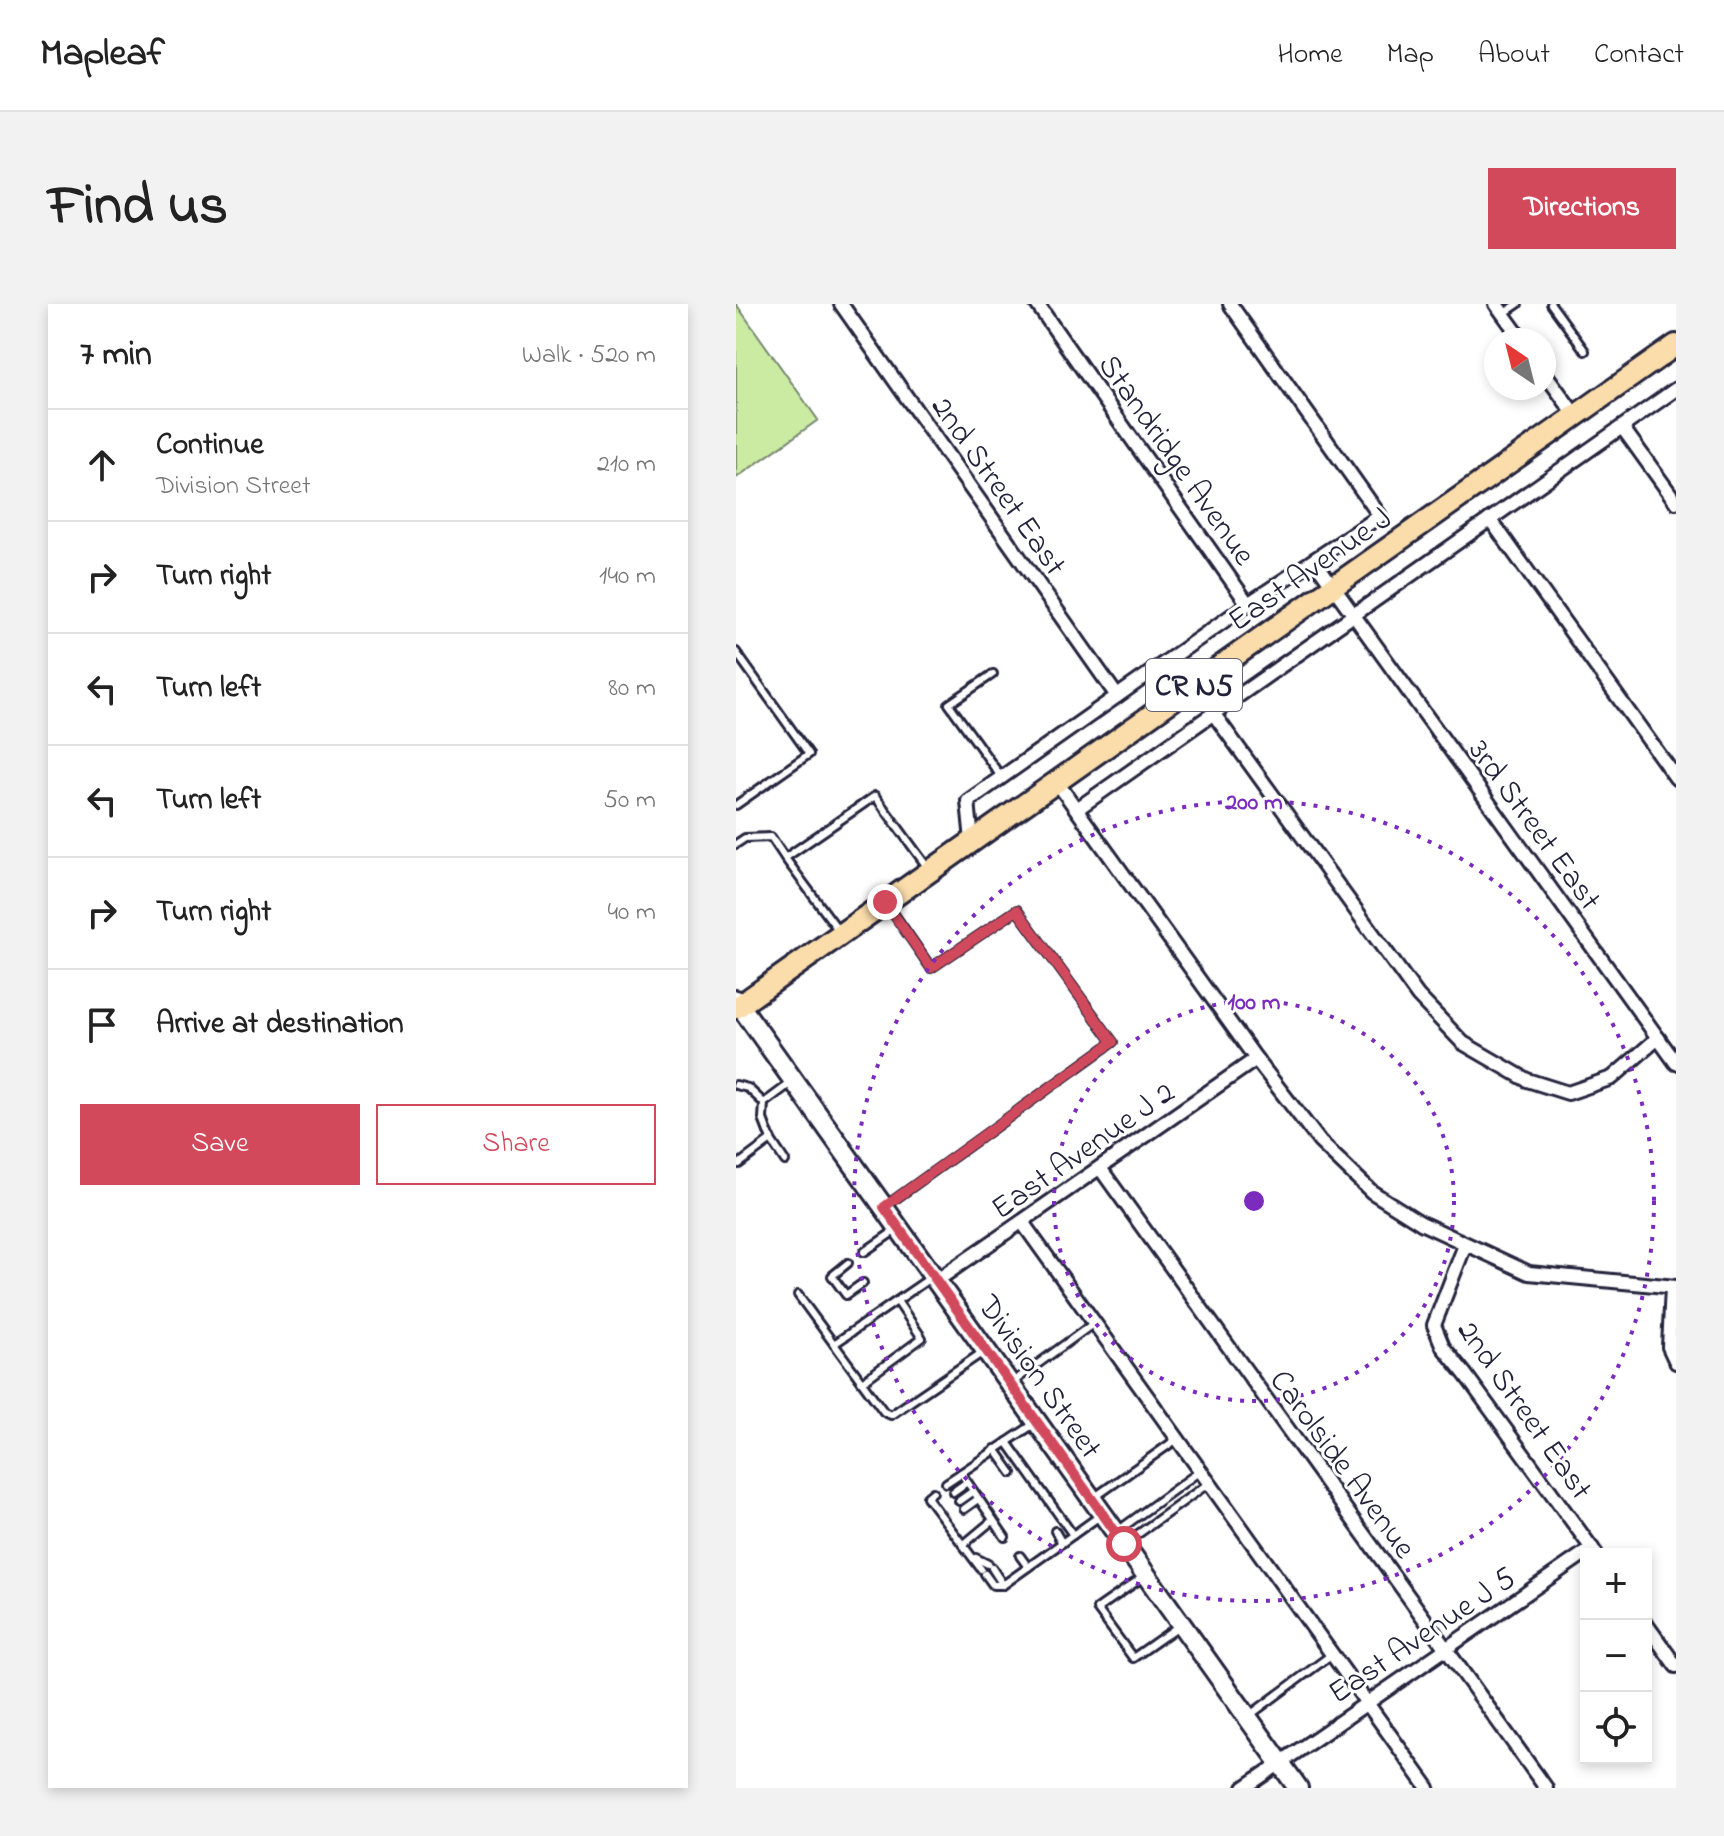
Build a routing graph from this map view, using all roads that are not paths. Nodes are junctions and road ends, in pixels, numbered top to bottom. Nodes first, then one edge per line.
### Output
1 (841, 304) edge
2 (1037, 304) edge
3 (1230, 304) edge
4 (1518, 304) edge
5 (1551, 304) edge
6 (1500, 309) edge
7 (1513, 328) edge
8 (1676, 345) edge
9 (1585, 351) dead end
10 (1556, 389) edge
11 (1676, 389) edge
12 (1575, 415) junction
13 (1622, 427) junction
14 (1676, 502) edge
15 (1490, 519) junction
16 (1314, 560) junction
17 (1334, 588) junction
18 (1248, 604) junction
19 (1354, 616) junction
20 (736, 652) edge
21 (993, 674) dead end
22 (1117, 696) junction
23 (1213, 713) junction
24 (1002, 778) junction
25 (1676, 778) edge
26 (1056, 781) junction
27 (736, 805) edge
28 (1077, 809) junction
29 (972, 841) junction
30 (736, 844) edge
31 (785, 858) junction
32 (929, 871) junction
33 (885, 902) junction
34 (841, 934) junction
35 (737, 1004) edge
36 (1658, 1038) junction
37 (1256, 1059) junction
38 (1676, 1063) edge
39 (794, 1081) junction
40 (736, 1085) edge
41 (764, 1103) junction
42 (771, 1140) junction
43 (785, 1161) dead end
44 (739, 1164) dead end
45 (1100, 1168) junction
46 (884, 1207) junction
47 (1022, 1222) junction
48 (899, 1228) junction
49 (1465, 1245) junction
50 (864, 1252) dead end
51 (848, 1263) dead end
52 (935, 1279) junction
53 (863, 1283) dead end
54 (1674, 1287) edge
55 (798, 1295) dead end
56 (897, 1301) junction
57 (1095, 1323) junction
58 (834, 1344) junction
59 (986, 1350) junction
60 (1676, 1362) edge
61 (862, 1382) junction
62 (1010, 1385) junction
63 (1037, 1422) junction
64 (1178, 1438) junction
65 (1007, 1442) junction
66 (995, 1449) junction
67 (1201, 1471) junction
68 (961, 1473) junction
69 (1012, 1473) dead end
70 (967, 1482) junction
71 (1210, 1482) junction
72 (946, 1483) dead end
73 (973, 1491) junction
74 (953, 1492) dead end
75 (930, 1494) dead end
76 (978, 1499) junction
77 (959, 1501) dead end
78 (1097, 1506) junction
79 (964, 1509) dead end
80 (993, 1520) junction
81 (1055, 1531) dead end
82 (1073, 1535) junction
83 (1005, 1537) dead end
84 (1120, 1538) junction
85 (1062, 1543) junction
86 (963, 1545) junction
87 (1592, 1548) edge
88 (1020, 1556) dead end
89 (972, 1557) junction
90 (1580, 1560) edge
91 (1028, 1567) junction
92 (1145, 1575) junction
93 (1003, 1585) junction
94 (1181, 1624) junction
95 (1652, 1632) edge
96 (1446, 1648) junction
97 (1333, 1654) junction
98 (1676, 1666) edge
99 (1368, 1702) junction
100 (1247, 1717) junction
101 (1280, 1763) junction
102 (1244, 1788) edge
103 (1298, 1788) edge
104 (1428, 1788) edge
105 (1546, 1788) edge

1 - 22 street, 2nd Street East
2 - 18 street, Standridge Avenue
3 - 16 street
4 - 6 lane
5 - 9 lane
6 - 7 street
8 - 12 main road, East Avenue J / CR N5
10 - 12 street
11 - 13 street, East Avenue J
12 - 17 main road, East Avenue J / CR N5
13 - 14 street
13 - 15 street, East Avenue J
15 - 19 street, East Avenue J
15 - 25 street
16 - 17 street, 3rd Street East
16 - 18 street
17 - 19 street, 3rd Street East
17 - 26 main road, East Avenue J / CR N5
18 - 22 street
19 - 23 street, East Avenue J
19 - 36 street, 3rd Street East
20 - 27 lane
21 - 24 lane
22 - 24 street
23 - 28 street, East Avenue J
23 - 36 street
24 - 29 street
26 - 28 street
26 - 29 main road, East Avenue J / CR N5
28 - 37 street
29 - 32 main road, East Avenue J / CR N5
30 - 31 lane
31 - 32 lane
31 - 34 lane
32 - 33 main road, East Avenue J / CR N5
33 - 34 main road, East Avenue J / CR N5
33 - 46 lane
34 - 35 main road, East Avenue J / CR N5
35 - 39 main road, Division Street
36 - 38 street, 3rd Street East
37 - 45 street, East Avenue J 2
37 - 49 street
39 - 41 lane
39 - 46 main road, Division Street
40 - 41 lane
41 - 42 lane
42 - 43 lane
42 - 44 lane
45 - 47 street, East Avenue J 2
45 - 96 street, Carolside Avenue
46 - 48 main road, Division Street
47 - 52 street, East Avenue J 2
47 - 57 street
48 - 50 lane
48 - 52 main road, Division Street
49 - 54 street
49 - 87 street, 2nd Street East
51 - 53 lane
52 - 56 lane
52 - 59 main road, Division Street
54 - 60 street
55 - 58 lane
56 - 58 lane
56 - 61 lane
57 - 62 lane
57 - 64 street
58 - 61 lane
59 - 61 lane
59 - 62 main road, Division Street
62 - 63 main road, Division Street
63 - 65 lane
63 - 78 main road, Division Street
64 - 67 street
64 - 78 lane
65 - 66 lane
65 - 82 lane
66 - 68 lane
66 - 69 lane
67 - 71 street
67 - 84 lane
68 - 70 lane
68 - 72 lane
70 - 73 lane
70 - 74 lane
71 - 84 lane
71 - 97 street
73 - 76 lane
73 - 77 lane
75 - 86 lane
76 - 79 lane
76 - 80 lane
78 - 82 lane
78 - 84 main road, Division Street
80 - 83 lane
80 - 86 lane
81 - 85 lane
82 - 85 lane
84 - 92 main road, Division Street
85 - 91 lane
86 - 89 lane
88 - 91 lane
89 - 93 lane
89 - 93 lane
90 - 96 street, East Avenue J 5
91 - 93 lane
92 - 94 main road, Division Street
92 - 94 lane
94 - 100 main road, Division Street
95 - 98 street
96 - 99 street, East Avenue J 5
96 - 105 street, Carolside Avenue
97 - 99 street
97 - 100 lane
99 - 101 street, East Avenue J 5
99 - 104 street
100 - 101 main road, Division Street
101 - 102 street, East Avenue J 5
101 - 103 main road, Division Street

